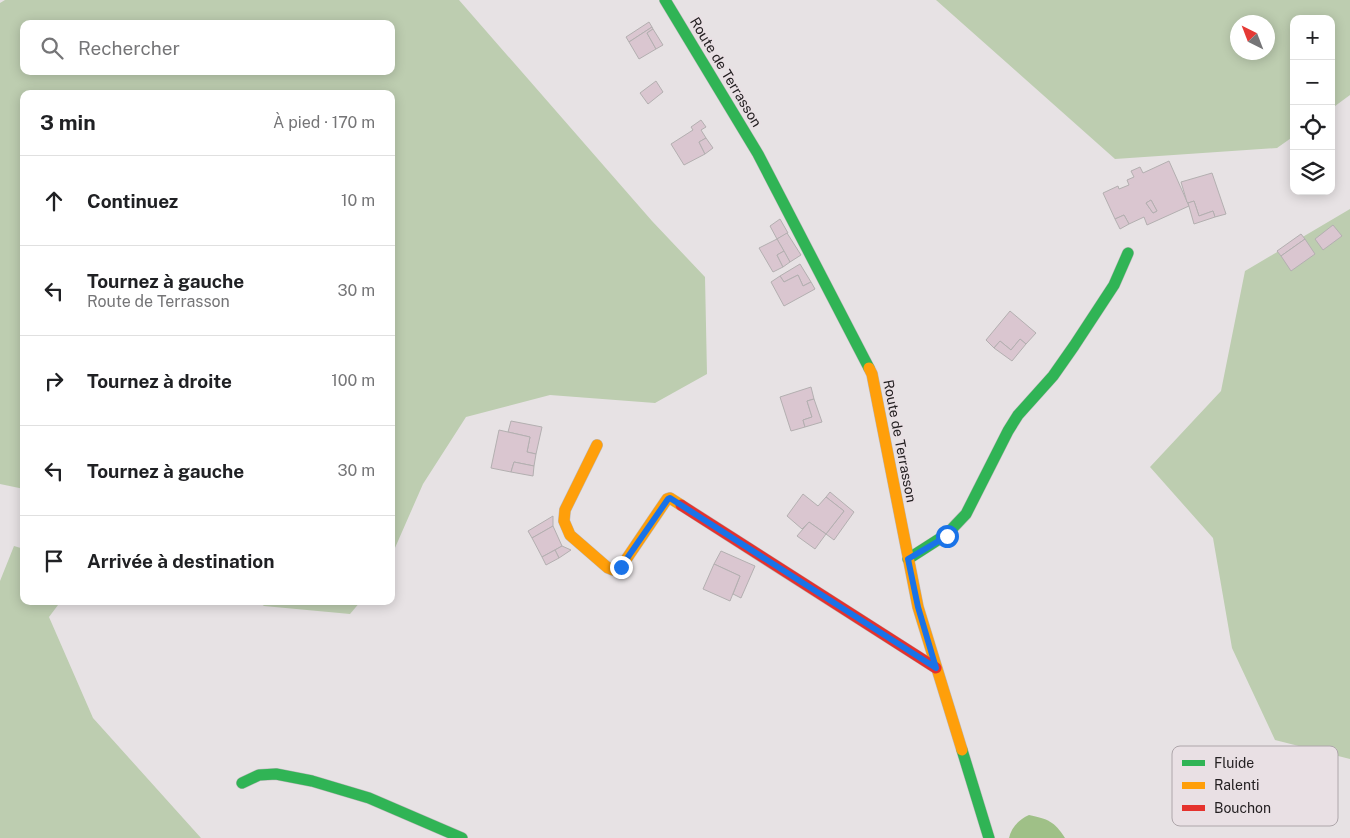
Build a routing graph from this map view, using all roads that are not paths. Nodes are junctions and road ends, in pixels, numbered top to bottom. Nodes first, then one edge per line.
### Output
1 (665, 0) edge
2 (1128, 252) dead end
3 (597, 445) dead end
4 (908, 559) junction
5 (936, 668) junction
6 (242, 783) dead end
7 (462, 838) edge
8 (989, 838) edge

1 - 4 street, Route de Terrasson
2 - 4 street
3 - 5 street
4 - 5 street, Route de Terrasson
5 - 8 street, Route de Terrasson
6 - 7 street

